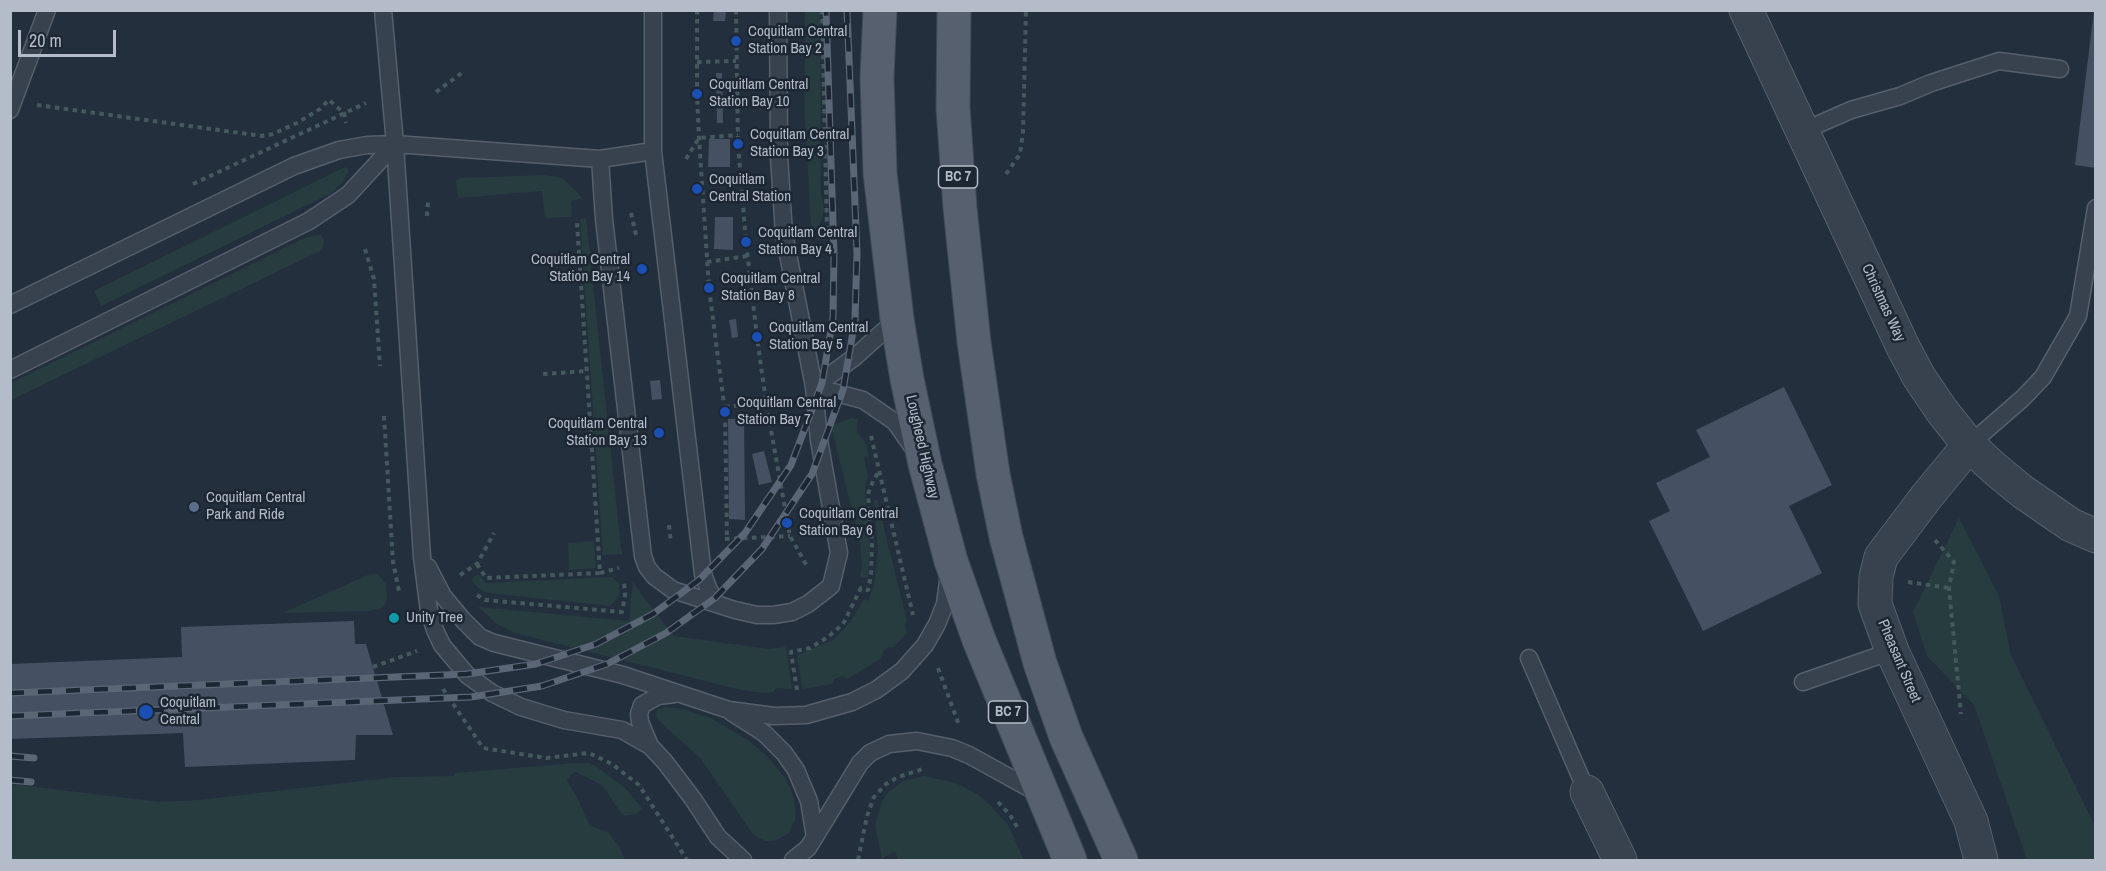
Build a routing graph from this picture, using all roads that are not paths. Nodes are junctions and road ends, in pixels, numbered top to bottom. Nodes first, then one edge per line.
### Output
1 (47, 10) edge
2 (653, 10) edge
3 (778, 10) edge
4 (880, 10) edge
5 (954, 10) edge
6 (1746, 10) edge
7 (382, 13) edge
8 (2060, 69) dead end
9 (12, 106) edge
10 (1803, 131) junction
11 (395, 144) junction
12 (653, 151) junction
13 (600, 159) junction
14 (2096, 208) edge
15 (10, 305) edge
16 (897, 320) junction
17 (10, 370) edge
18 (814, 387) junction
19 (1969, 445) junction
20 (925, 464) junction
21 (2096, 536) edge
22 (422, 557) junction
23 (951, 561) junction
24 (716, 603) junction
25 (1892, 651) junction
26 (1529, 658) dead end
27 (1803, 682) dead end
28 (679, 694) junction
29 (729, 710) junction
30 (650, 746) junction
31 (1587, 792) joint
32 (1042, 794) junction
33 (814, 837) junction
34 (743, 861) edge
35 (793, 861) edge
36 (1070, 861) edge
37 (1121, 861) edge
38 (1620, 861) edge
39 (1981, 861) edge

1 - 9 lane
2 - 12 lane
3 - 18 lane
4 - 16 main road, Lougheed Highway / BC 7
5 - 37 main road, BC 7
6 - 10 street, Christmas Way
7 - 11 lane
8 - 10 lane
10 - 19 street, Christmas Way
11 - 13 lane
11 - 15 lane
11 - 17 lane
11 - 22 lane
12 - 13 lane
12 - 24 lane
13 - 24 lane
14 - 19 lane
16 - 18 lane
16 - 20 main road, Lougheed Highway / BC 7
18 - 20 lane
18 - 24 lane
19 - 21 street, Christmas Way
19 - 25 street, Pheasant Street
20 - 23 main road, Lougheed Highway / BC 7
22 - 28 lane
22 - 30 lane
23 - 29 lane
23 - 32 main road, Lougheed Highway / BC 7
25 - 27 lane
25 - 39 street, Pheasant Street
26 - 31 lane
28 - 29 lane
28 - 30 lane
29 - 33 lane
30 - 34 lane
31 - 38 street
32 - 33 lane
32 - 36 main road, Lougheed Highway / BC 7
33 - 35 lane

